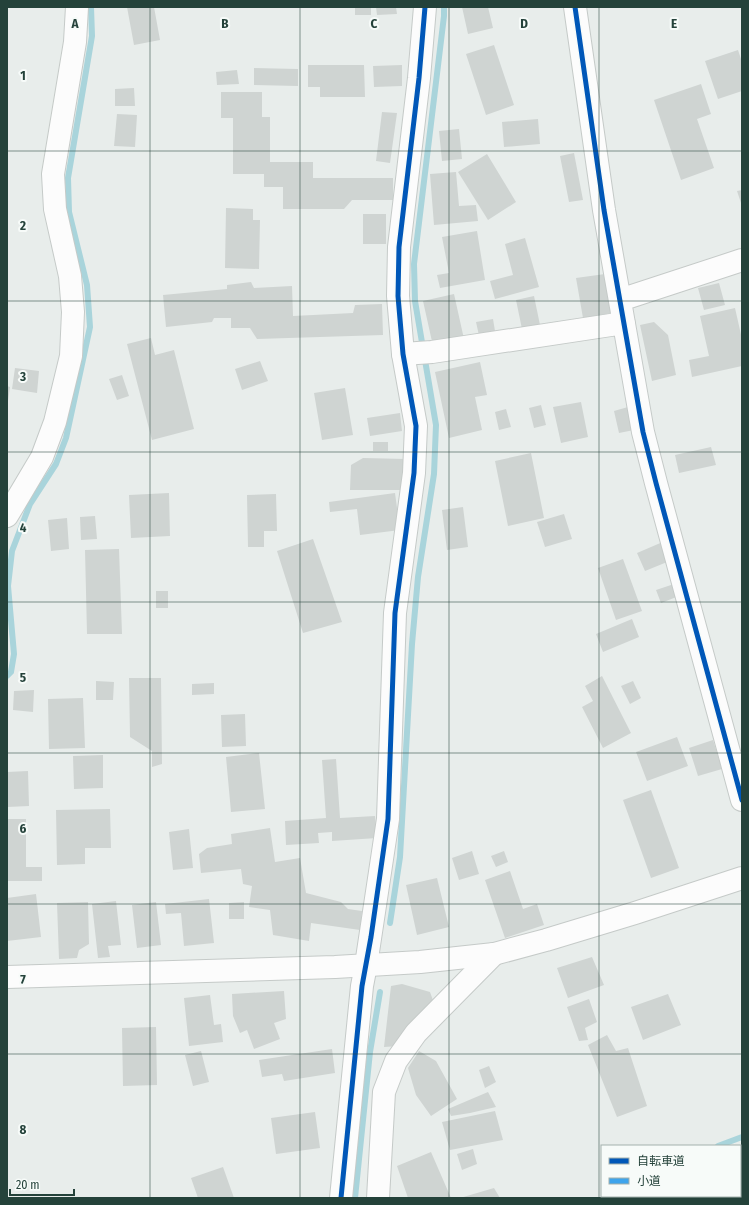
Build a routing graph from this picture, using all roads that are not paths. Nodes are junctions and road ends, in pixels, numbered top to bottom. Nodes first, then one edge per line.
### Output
1 (77, 7) edge
2 (425, 7) edge
3 (575, 7) edge
4 (742, 260) edge
5 (620, 300) junction
6 (624, 323) junction
7 (417, 353) junction
8 (7, 516) edge
9 (742, 800) edge
10 (742, 878) edge
11 (494, 954) junction
12 (366, 965) junction
13 (7, 977) edge
14 (341, 1198) edge
15 (378, 1198) edge

1 - 8 street
2 - 7 street
3 - 5 street
4 - 5 street
5 - 6 street
6 - 7 street
6 - 9 street
7 - 12 street
10 - 11 street
11 - 12 street
11 - 15 street
12 - 13 street
12 - 14 street

